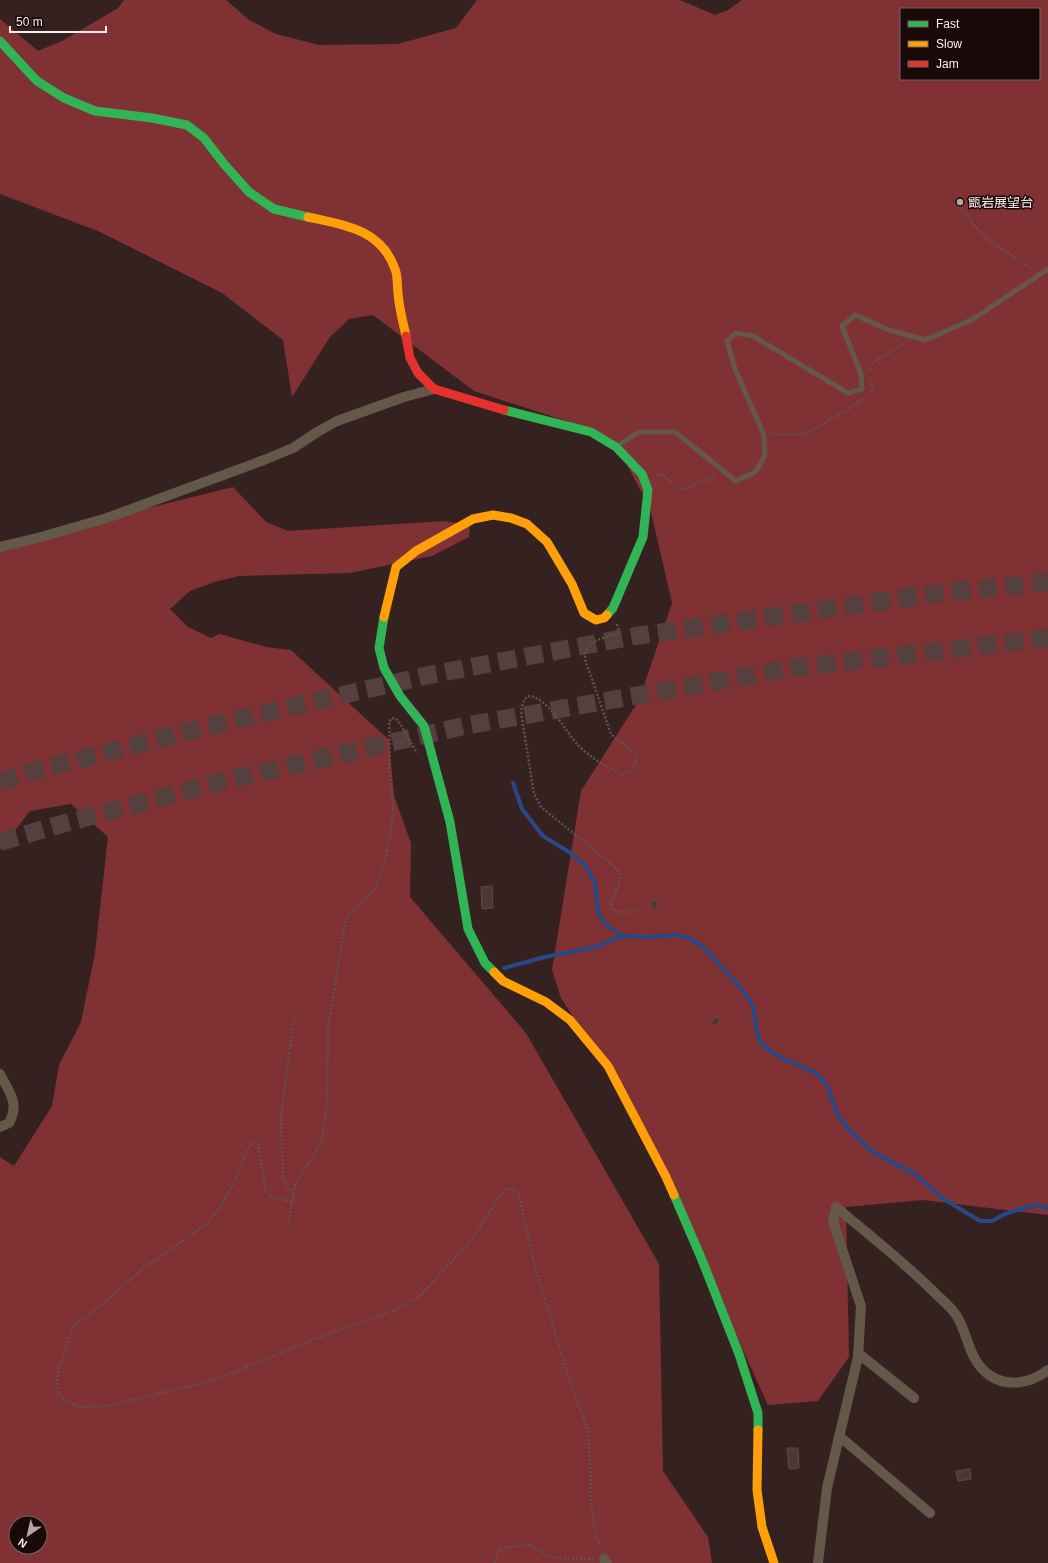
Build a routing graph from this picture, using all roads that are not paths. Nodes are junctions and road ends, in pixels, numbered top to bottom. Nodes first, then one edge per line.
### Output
1 (0, 41) edge
2 (1048, 269) edge
3 (434, 389) junction
4 (616, 447) junction
5 (0, 547) edge
6 (0, 1074) edge
7 (0, 1127) edge
8 (858, 1353) junction
9 (1048, 1370) edge
10 (914, 1398) dead end
11 (839, 1436) junction
12 (930, 1513) dead end
13 (774, 1563) edge
14 (818, 1563) edge

1 - 3 street
2 - 4 lane
3 - 4 street
3 - 5 street
4 - 13 street
6 - 7 street
8 - 9 street
8 - 10 street
8 - 11 street
11 - 12 street
11 - 14 street

